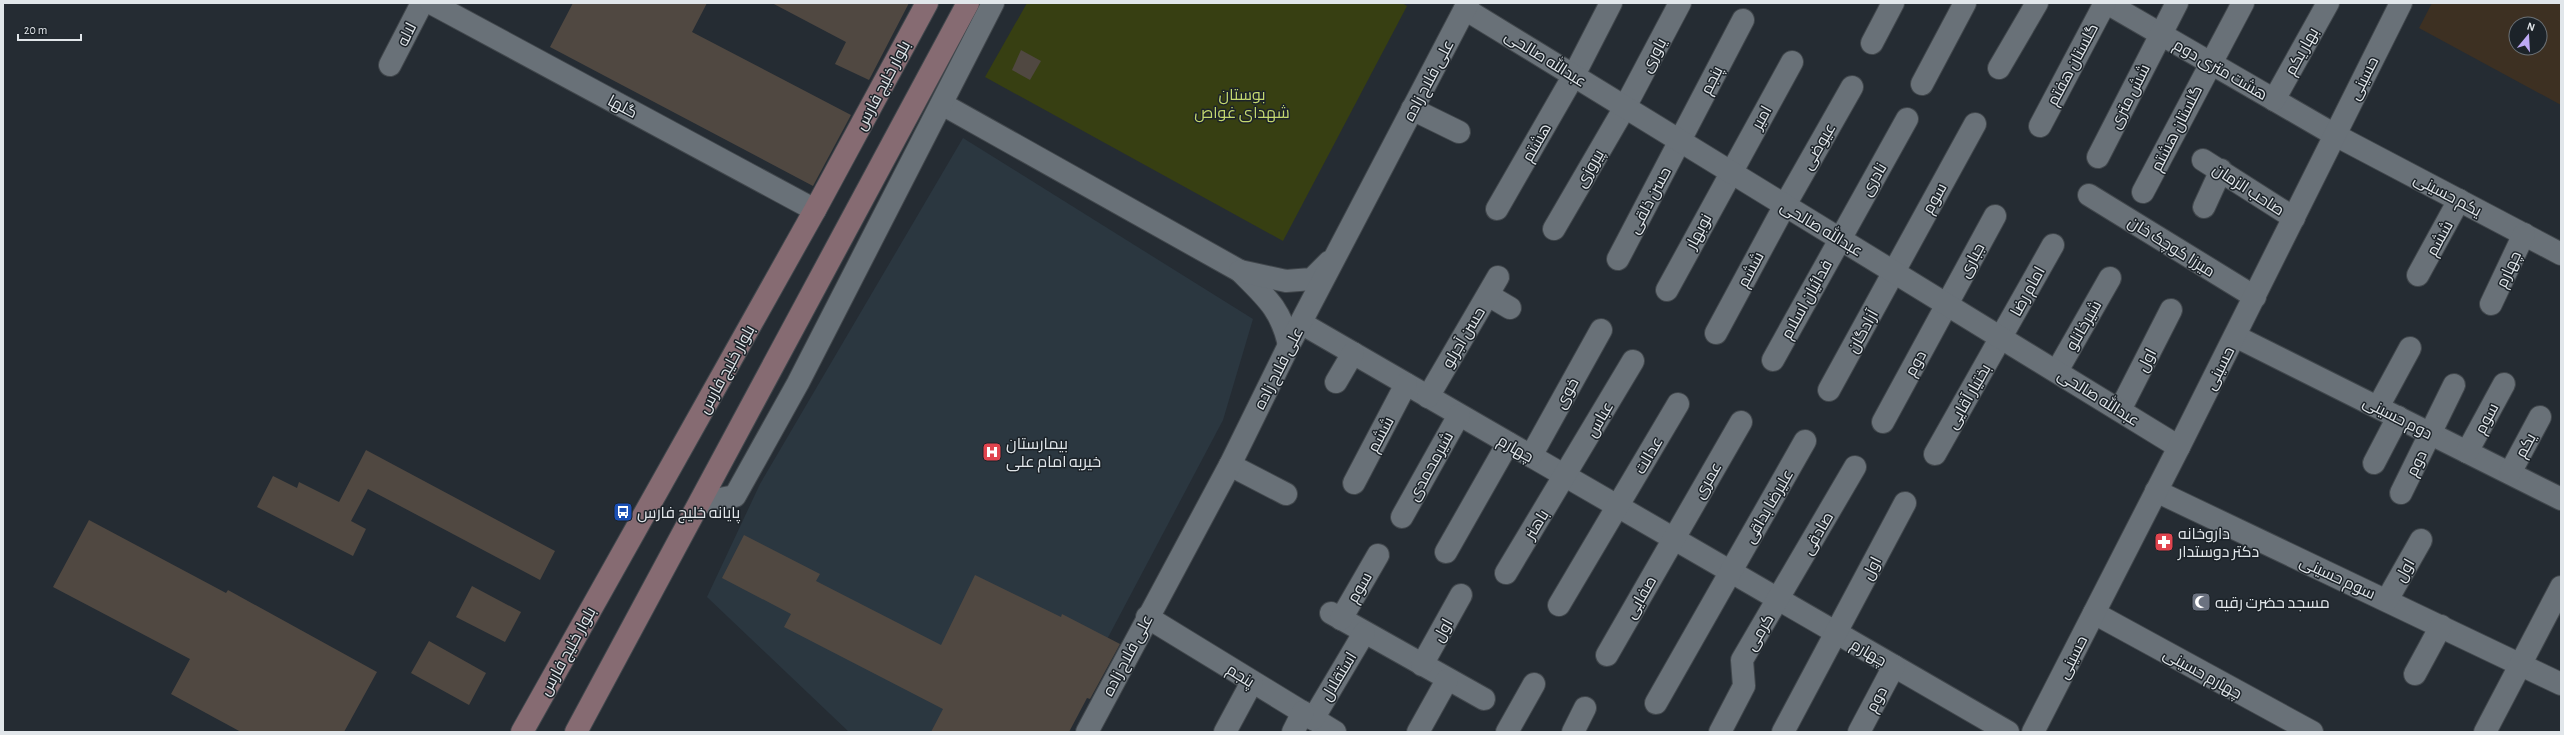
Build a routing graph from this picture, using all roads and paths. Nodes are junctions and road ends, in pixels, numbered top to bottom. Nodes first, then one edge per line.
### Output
1 (422, 3) edge
2 (431, 3) edge
3 (926, 3) edge
4 (968, 3) edge
5 (993, 3) edge
6 (1611, 3) edge
7 (1680, 3) edge
8 (1893, 3) edge
9 (1965, 3) edge
10 (2037, 3) edge
11 (2106, 3) edge
12 (2177, 3) edge
13 (2243, 3) edge
14 (2328, 3) edge
15 (2401, 3) edge
16 (1467, 6) edge
17 (1743, 20) dead end
18 (2160, 34) junction
19 (1872, 43) dead end
20 (1792, 62) dead end
21 (2210, 63) junction
22 (390, 65) dead end
23 (1999, 68) dead end
24 (1574, 75) junction
25 (1922, 84) dead end
26 (1852, 87) dead end
27 (2274, 100) junction
28 (942, 104) junction
29 (1625, 106) junction
30 (1412, 109) junction
31 (1907, 120) dead end
32 (1975, 124) dead end
33 (2040, 126) dead end
34 (1459, 132) dead end
35 (2335, 135) junction
36 (1680, 140) junction
37 (2098, 157) dead end
38 (1730, 171) junction
39 (2143, 192) dead end
40 (2089, 195) dead end
41 (2460, 200) junction
42 (1785, 204) junction
43 (2204, 207) dead end
44 (1497, 209) dead end
45 (815, 210) junction
46 (1995, 216) dead end
47 (2294, 218) junction
48 (1554, 229) dead end
49 (2524, 234) junction
50 (1840, 238) junction
51 (2053, 245) dead end
52 (1338, 253) junction
53 (2561, 254) edge
54 (1618, 259) dead end
55 (1240, 271) junction
56 (1894, 272) junction
57 (2418, 275) dead end
58 (2110, 278) dead end
59 (1667, 290) dead end
60 (2255, 297) junction
61 (1948, 304) junction
62 (2492, 304) dead end
63 (1510, 308) dead end
64 (2171, 310) dead end
65 (1300, 323) junction
66 (1601, 330) dead end
67 (1716, 333) dead end
68 (2235, 336) junction
69 (2001, 338) junction
70 (1289, 346) junction
71 (2410, 348) dead end
72 (1353, 354) junction
73 (1773, 360) dead end
74 (1633, 361) dead end
75 (2057, 371) junction
76 (1336, 382) dead end
77 (1406, 384) junction
78 (2504, 384) dead end
79 (2454, 385) dead end
80 (1829, 390) dead end
81 (1428, 397) junction
82 (1678, 404) dead end
83 (2378, 407) junction
84 (2120, 410) junction
85 (1459, 415) junction
86 (2398, 417) junction
87 (2540, 417) dead end
88 (1740, 422) dead end
89 (1883, 422) dead end
90 (2430, 433) junction
91 (1805, 441) dead end
92 (1508, 443) junction
93 (2180, 447) junction
94 (2467, 452) junction
95 (1936, 454) dead end
96 (1531, 456) junction
97 (2374, 464) dead end
98 (1230, 465) junction
99 (1856, 467) dead end
100 (2510, 473) junction
101 (1566, 476) junction
102 (1354, 483) dead end
103 (2156, 491) junction
104 (2401, 493) dead end
105 (1286, 494) dead end
106 (2561, 499) edge
107 (700, 503) junction
108 (1905, 503) dead end
109 (1618, 506) junction
110 (1402, 517) dead end
111 (1673, 538) junction
112 (2421, 540) dead end
113 (1446, 552) dead end
114 (1378, 555) dead end
115 (1506, 572) dead end
116 (1731, 572) junction
117 (2561, 587) edge
118 (1461, 595) dead end
119 (1778, 599) junction
120 (2387, 600) junction
121 (1559, 605) dead end
122 (2094, 613) junction
123 (1336, 616) joint
124 (1147, 617) junction
125 (2441, 626) junction
126 (1364, 633) junction
127 (1838, 634) junction
128 (1607, 655) dead end
129 (2520, 664) junction
130 (1422, 665) junction
131 (1894, 666) junction
132 (2415, 674) dead end
133 (1447, 680) junction
134 (1252, 682) junction
135 (1534, 684) dead end
136 (2561, 684) edge
137 (1484, 700) dead end
138 (1656, 703) dead end
139 (1585, 708) dead end
140 (1308, 716) junction
141 (522, 732) edge
142 (576, 732) edge
143 (1087, 732) edge
144 (1225, 732) edge
145 (1293, 732) edge
146 (1334, 732) edge
147 (1418, 732) edge
148 (1507, 732) edge
149 (1573, 732) edge
150 (1720, 732) edge
151 (1783, 732) edge
152 (1858, 732) edge
153 (2008, 732) edge
154 (2033, 732) edge
155 (2312, 732) edge
156 (2485, 732) edge

1 - 22 street, لاله
2 - 45 street, گلها
3 - 45 main road, بلوار خلیج فارس
4 - 107 main road
5 - 28 street
6 - 24 street, هشتم
7 - 29 street, یاوری
8 - 19 street
9 - 25 street
10 - 23 street
11 - 18 street, هشت متری دوم
11 - 33 street, گلستان هفتم
12 - 18 street, شش متری
13 - 21 street, گلستان هشتم
14 - 27 street, بهار یکم
15 - 35 street, حسینی
16 - 24 street, عبدالله صالحی
16 - 30 street, علی فلاح زاده
17 - 36 street, پنجم
18 - 21 street, هشت متری دوم
18 - 37 street, شش متری
20 - 38 street, امیر
21 - 27 street, هشت متری دوم
21 - 39 street, گلستان هشتم
24 - 29 street, عبدالله صالحی
24 - 44 street, هشتم
26 - 42 street, عیوضی
27 - 35 street, هشت متری دوم
28 - 55 street
28 - 107 street
29 - 36 street, عبدالله صالحی
29 - 48 street, پیروزی
30 - 34 street
30 - 52 street, علی فلاح زاده
31 - 50 street, نادری
32 - 56 street, سوم
35 - 41 street, یکم حسینی
35 - 47 street, حسینی
36 - 38 street, عبدالله صالحی
36 - 54 street, حسن ذلقی
38 - 42 street, عبدالله صالحی
38 - 59 street, نوبهار
40 - 60 street, میرزا کوچک خان
41 - 49 street, یکم حسینی
41 - 57 street, ششم
42 - 50 street, عبدالله صالحی
42 - 67 street, ششم
43 - 47 street, صاحب الزمان
45 - 141 main road, بلوار خلیج فارس
46 - 61 street, جباری
47 - 60 street, حسینی
49 - 53 street, یکم حسینی
49 - 62 street, چهارم
50 - 56 street, عبدالله صالحی
50 - 73 street, فدائیان اسلام
51 - 69 street, امام رضا
52 - 55 street
52 - 65 street, علی فلاح زاده
55 - 70 street
56 - 61 street, عبدالله صالحی
56 - 80 street, آزادگان
58 - 75 street, شیرخانلو
60 - 68 street, حسینی
61 - 69 street, عبدالله صالحی
61 - 89 street, دوم
63 - 81 street, حسن آجرلو
64 - 84 street, اول
65 - 70 street, علی فلاح زاده
65 - 72 street, چهارم
66 - 96 street, خوی
68 - 83 street, دوم حسینی
68 - 93 street, حسینی
69 - 75 street, عبدالله صالحی
69 - 95 street, بختیار آقایی
70 - 98 street, علی فلاح زاده
71 - 83 street
72 - 76 street
72 - 77 street, چهارم
74 - 101 street, عباس
75 - 84 street, عبدالله صالحی
77 - 81 street, چهارم
77 - 102 street, ششم
78 - 94 street, سوم
79 - 90 street
81 - 85 street, چهارم
82 - 109 street, عدالت
83 - 86 street, دوم حسینی
84 - 93 street, عبدالله صالحی
85 - 92 street, چهارم
85 - 110 street, شیرمحمدی
86 - 90 street, دوم حسینی
86 - 97 street
87 - 100 street, یکم
88 - 111 street, عمری
90 - 94 street, دوم حسینی
90 - 104 street, دوم
91 - 116 street, علیرضا بداقی
92 - 96 street, چهارم
92 - 113 street
93 - 103 street, حسینی
94 - 100 street, دوم حسینی
96 - 101 street, چهارم
98 - 105 street
98 - 124 street, علی فلاح زاده
99 - 119 street, صادقی
100 - 106 street, دوم حسینی
101 - 109 street, چهارم
101 - 115 street, باهنر
103 - 120 street, سوم حسینی
103 - 122 street, حسینی
107 - 142 main road
108 - 127 street, اول
109 - 111 street, چهارم
109 - 121 street
111 - 116 street, چهارم
111 - 128 street, صفایی
112 - 120 street, اول
114 - 123 street, سوم
116 - 119 street, چهارم
116 - 138 street
117 - 129 street
118 - 130 street, اول
119 - 127 street, چهارم
119 - 150 street, کرمی
120 - 125 street, سوم حسینی
122 - 154 street, حسینی
122 - 155 street, چهارم حسینی
123 - 126 street, استقلال
124 - 134 street, پنجم
124 - 143 street, علی فلاح زاده
125 - 129 street, سوم حسینی
125 - 132 street
126 - 130 street, استقلال
126 - 140 street, استقلال
127 - 131 street, چهارم
127 - 151 street, اول
129 - 136 street, سوم حسینی
129 - 156 street
130 - 133 street, استقلال
131 - 152 street, دوم
131 - 153 street, چهارم
133 - 137 street, استقلال
133 - 147 street
134 - 140 street, پنجم
134 - 144 street
135 - 148 street
139 - 149 street
140 - 145 street, استقلال
140 - 146 street, پنجم

